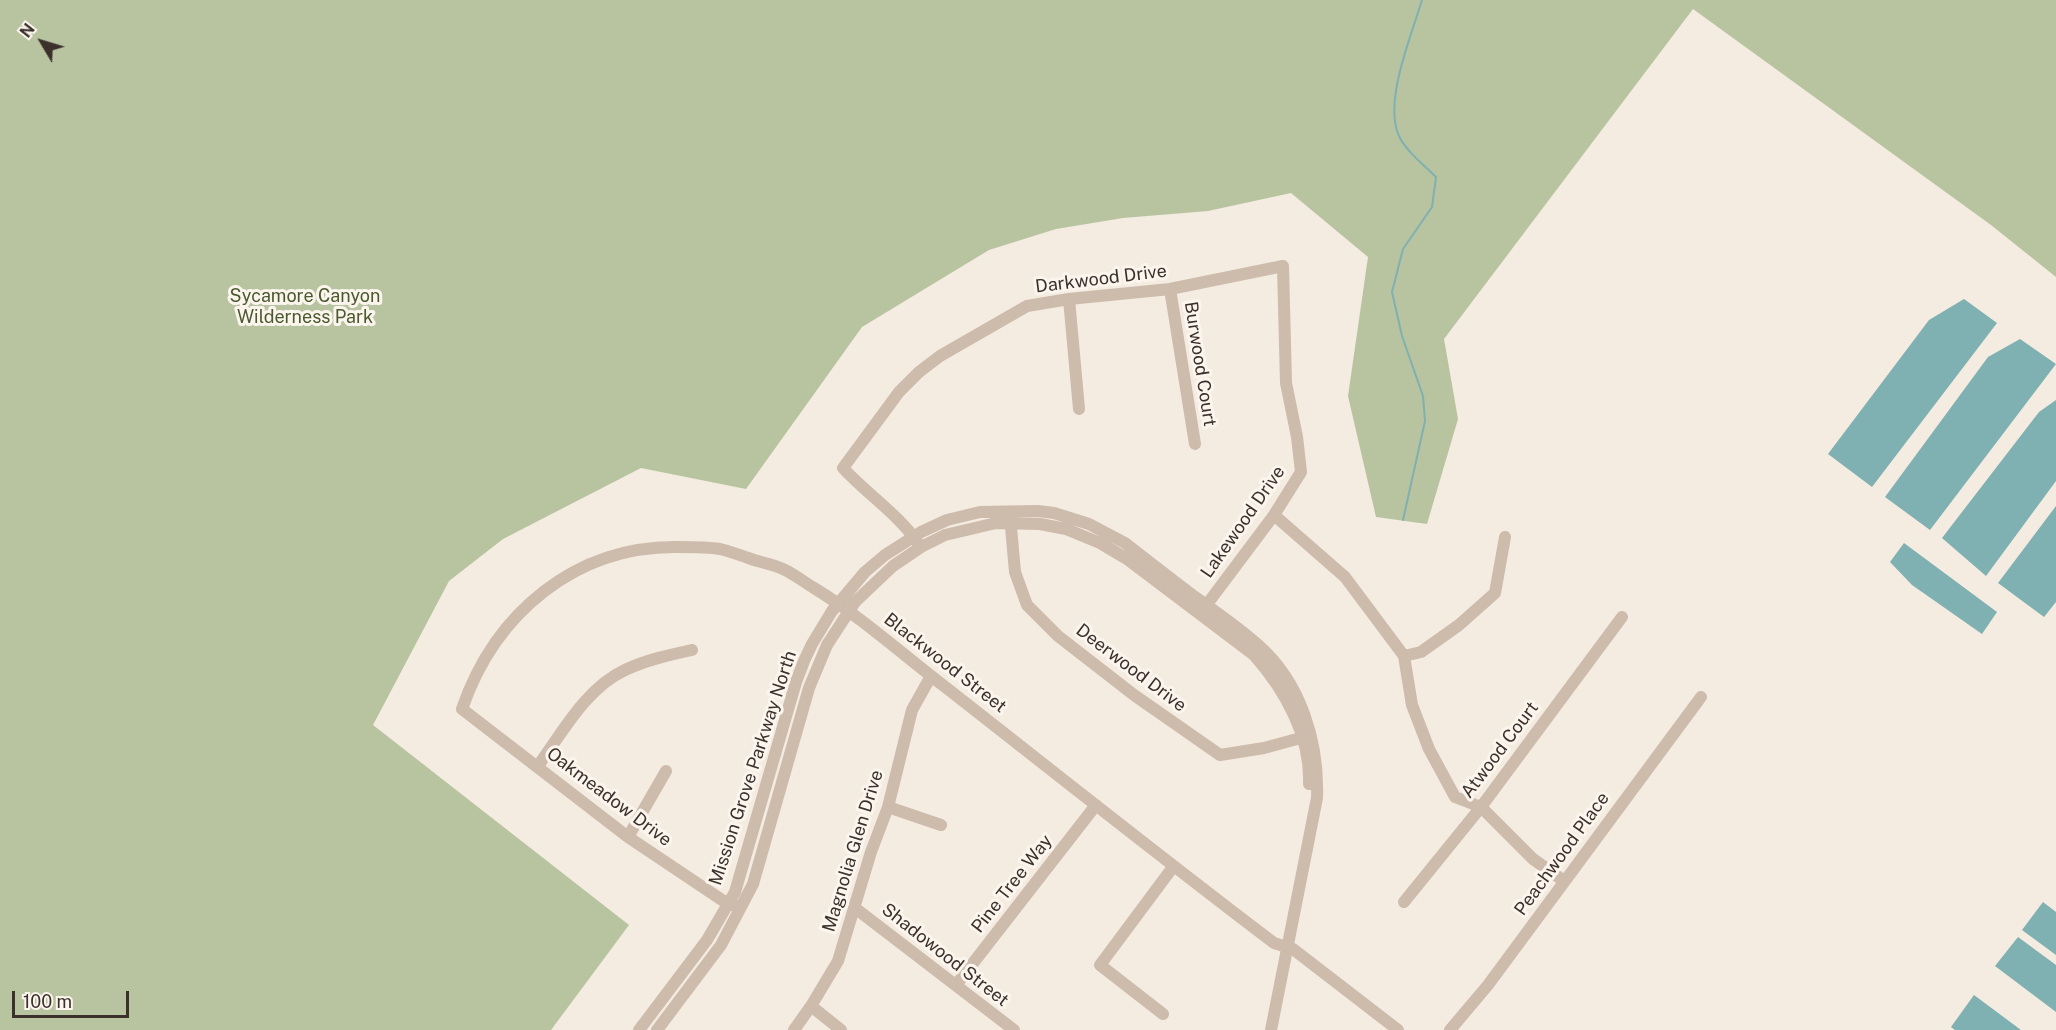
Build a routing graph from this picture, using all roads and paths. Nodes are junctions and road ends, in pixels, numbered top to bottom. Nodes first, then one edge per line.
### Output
1 (1283, 266) joint
2 (1170, 289) junction
3 (1069, 299) junction
4 (1078, 408) dead end
5 (1195, 444) dead end
6 (1274, 515) junction
7 (1010, 517) junction
8 (1505, 537) dead end
9 (917, 542) junction
10 (839, 603) junction
11 (850, 610) junction
12 (1203, 610) junction
13 (1622, 617) dead end
14 (692, 650) dead end
15 (1404, 656) junction
16 (931, 676) junction
17 (1701, 697) dead end
18 (462, 708) joint
19 (1306, 737) junction
20 (538, 766) junction
21 (666, 771) dead end
22 (1096, 805) junction
23 (888, 807) junction
24 (1481, 807) junction
25 (941, 825) dead end
26 (628, 837) junction
27 (1173, 867) junction
28 (1564, 881) junction
29 (1404, 902) dead end
30 (734, 905) junction
31 (855, 908) junction
32 (1284, 946) junction
33 (956, 985) junction
34 (811, 1006) junction
35 (1162, 1014) dead end
36 (649, 1018) junction
37 (661, 1029) edge
38 (639, 1030) edge
39 (794, 1030) edge
40 (841, 1030) edge
41 (1014, 1030) edge
42 (1263, 1030) edge
43 (1271, 1030) edge
44 (1398, 1030) edge
45 (1450, 1030) edge

1 - 2 street, Darkwood Drive
1 - 6 street, Lakewood Drive
2 - 3 street, Darkwood Drive
2 - 5 street, Burwood Court
3 - 4 street
3 - 9 street, Darkwood Drive
6 - 12 street, Lakewood Drive
6 - 15 street
7 - 9 street, Mission Grove Parkway North
7 - 12 street, Mission Grove Parkway North
7 - 19 street, Deerwood Drive
8 - 15 street
9 - 10 street, Mission Grove Parkway North
9 - 11 street, Mission Grove Parkway North
10 - 11 street, Blackwood Street
10 - 18 street, Blackwood Street
10 - 30 street, Mission Grove Parkway North
11 - 16 street, Blackwood Street
11 - 30 street, Mission Grove Parkway North
12 - 19 street, Mission Grove Parkway North
13 - 24 street, Atwood Court
14 - 20 street
15 - 24 street
16 - 22 street, Blackwood Street
16 - 23 street, Magnolia Glen Drive
17 - 28 street, Peachwood Place
18 - 20 street, Oakmeadow Drive
19 - 32 street, Mission Grove Parkway North
20 - 26 street, Oakmeadow Drive
21 - 26 street
22 - 27 street, Blackwood Street
22 - 33 street, Pine Tree Way
23 - 25 street
23 - 31 street, Magnolia Glen Drive
24 - 28 street
24 - 29 street, Atwood Court
26 - 30 street, Oakmeadow Drive
27 - 32 street, Blackwood Street
27 - 35 street
28 - 45 street, Peachwood Place
30 - 36 street, Mission Grove Parkway North
30 - 37 street, Mission Grove Parkway North
31 - 33 street, Shadowood Street
31 - 34 street, Magnolia Glen Drive
32 - 42 street, Mission Grove Parkway North
32 - 43 street, Mission Grove Parkway North
32 - 44 street, Blackwood Street
33 - 41 street, Shadowood Street
34 - 39 street, Magnolia Glen Drive
34 - 40 street
36 - 37 street
36 - 38 street, Mission Grove Parkway North

